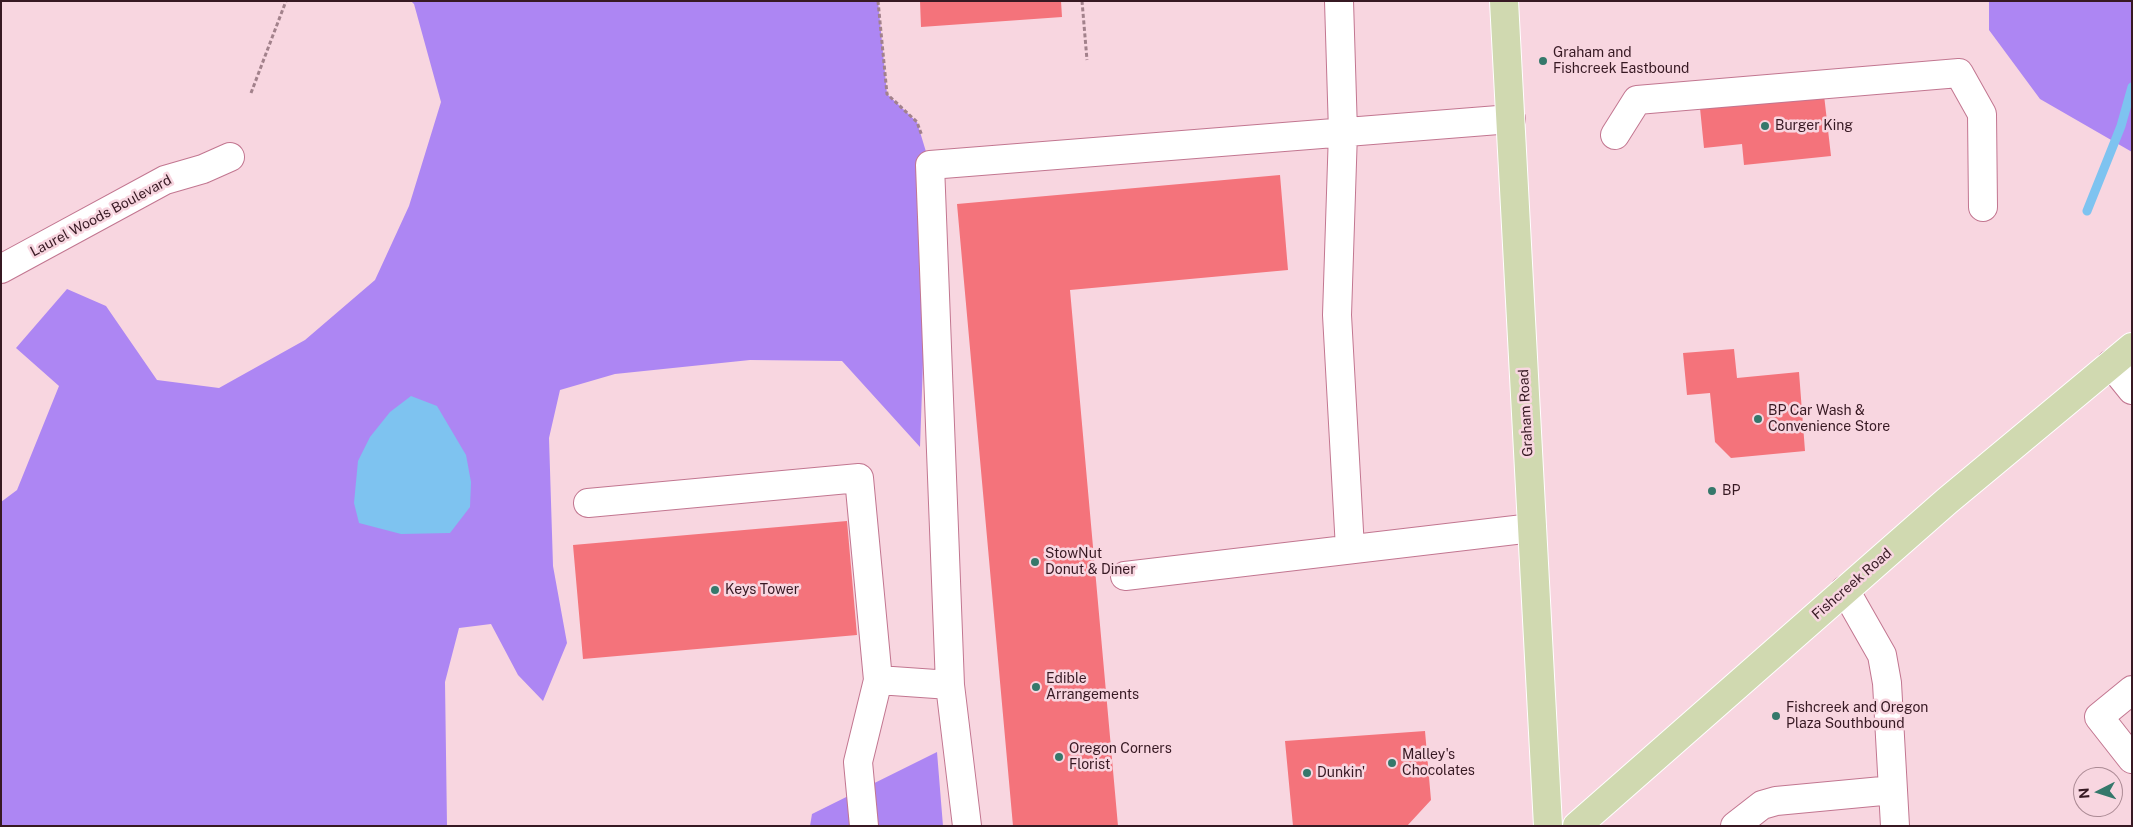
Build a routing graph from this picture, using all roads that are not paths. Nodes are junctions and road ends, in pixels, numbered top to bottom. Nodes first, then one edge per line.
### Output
1 (1339, 1) edge
2 (1504, 1) edge
3 (1511, 119) junction
4 (1344, 132) junction
5 (1615, 135) dead end
6 (230, 157) dead end
7 (1984, 207) dead end
8 (1, 269) edge
9 (2132, 347) edge
10 (2111, 364) junction
11 (2132, 390) edge
12 (588, 503) dead end
13 (1532, 528) junction
14 (1350, 549) junction
15 (1125, 576) dead end
16 (1845, 590) junction
17 (878, 680) junction
18 (950, 685) junction
19 (2132, 690) edge
20 (2132, 759) edge
21 (1893, 790) junction
22 (864, 826) edge
23 (967, 826) edge
24 (1548, 826) edge
25 (1577, 826) edge
26 (1735, 826) edge
27 (1895, 826) edge

1 - 4 street
2 - 3 main road, Graham Road
3 - 4 street
3 - 13 main road, Graham Road
4 - 14 street
4 - 18 street
5 - 7 street
6 - 8 street, Laurel Woods Boulevard
9 - 10 main road, Fishcreek Road
10 - 11 street
10 - 16 main road, Fishcreek Road
12 - 17 street
13 - 14 street
13 - 24 main road, Graham Road
14 - 15 street
16 - 21 street
16 - 25 main road, Fishcreek Road
17 - 18 street
17 - 22 street
18 - 23 street
19 - 20 street
21 - 26 street
21 - 27 street

